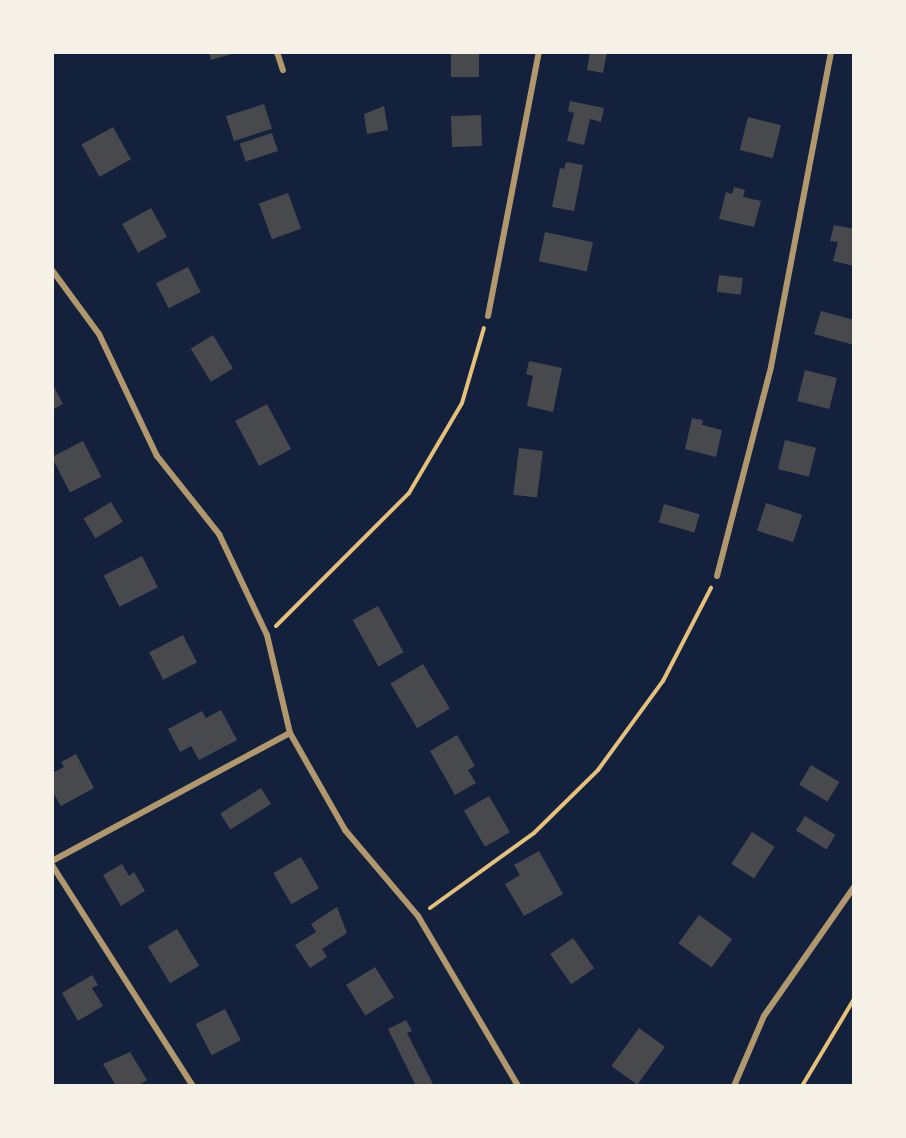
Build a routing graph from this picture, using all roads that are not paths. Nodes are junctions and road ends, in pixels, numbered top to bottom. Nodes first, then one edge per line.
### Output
1 (278, 52) edge
2 (539, 52) edge
3 (831, 52) edge
4 (283, 70) dead end
5 (52, 270) edge
6 (488, 316) road end
7 (717, 576) road end
8 (290, 733) junction
9 (52, 863) edge
10 (854, 887) edge
11 (193, 1086) edge
12 (518, 1086) edge
13 (734, 1086) edge

1 - 4 street
2 - 6 street
3 - 7 street
5 - 8 street
8 - 9 street
8 - 12 street
9 - 11 street
10 - 13 street

